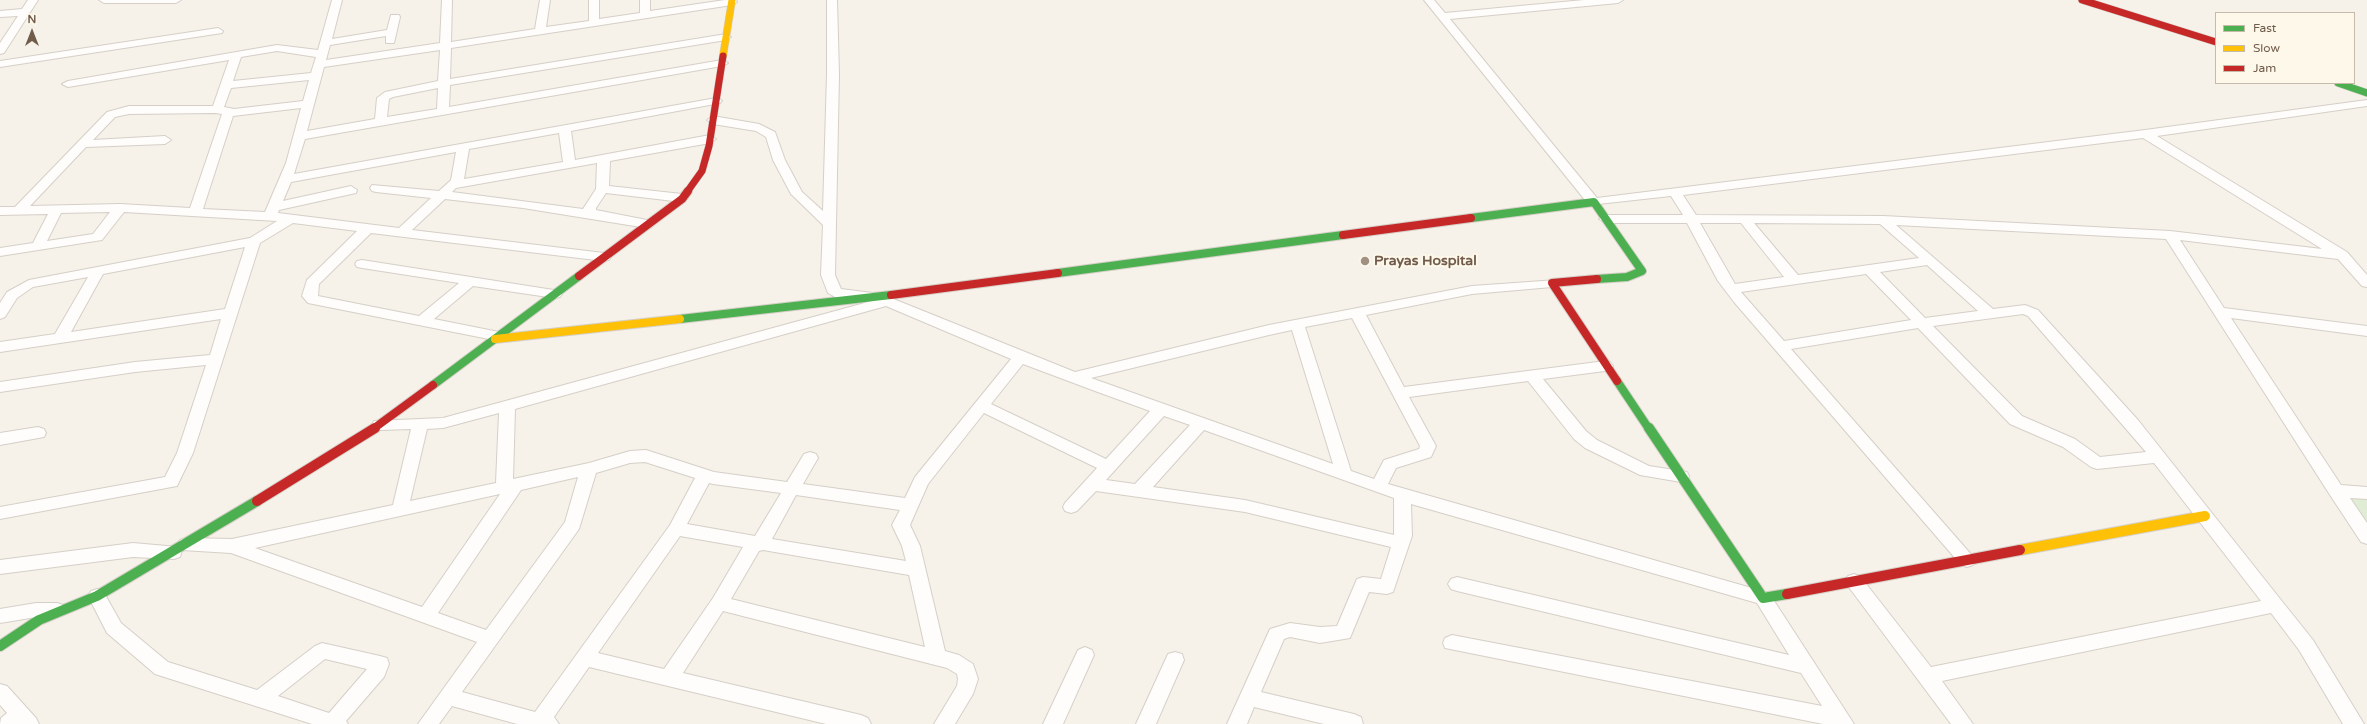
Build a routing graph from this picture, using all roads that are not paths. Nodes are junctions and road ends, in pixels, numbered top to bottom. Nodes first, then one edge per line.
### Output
1 (33, 0) edge
2 (104, 0) edge
3 (163, 0) edge
4 (176, 0) edge
5 (337, 0) edge
6 (447, 0) edge
7 (545, 0) edge
8 (594, 0) edge
9 (645, 0) edge
10 (832, 0) edge
11 (1429, 0) edge
12 (1618, 0) edge
13 (2082, 0) edge
14 (2101, 0) edge
15 (732, 1) edge
16 (1536, 4) edge
17 (26, 12) junction
18 (0, 14) edge
19 (645, 15) junction
20 (1443, 16) junction
21 (395, 17) dead end
22 (594, 23) junction
23 (2166, 25) junction
24 (218, 31) dead end
25 (540, 31) junction
26 (392, 32) junction
27 (726, 37) junction
28 (2215, 42) edge
29 (446, 46) junction
30 (0, 51) edge
31 (386, 55) junction
32 (236, 56) junction
33 (320, 59) junction
34 (722, 63) junction
35 (0, 64) edge
36 (444, 83) junction
37 (68, 84) dead end
38 (2341, 84) edge
39 (226, 85) junction
40 (2367, 93) edge
41 (716, 102) junction
42 (2367, 103) edge
43 (308, 104) junction
44 (223, 111) junction
45 (443, 112) junction
46 (713, 120) junction
47 (381, 122) junction
48 (565, 129) junction
49 (2145, 134) junction
50 (299, 136) junction
51 (710, 139) junction
52 (165, 140) dead end
53 (81, 144) junction
54 (463, 147) junction
55 (604, 158) junction
56 (569, 164) junction
57 (286, 179) junction
58 (454, 184) junction
59 (376, 188) dead end
60 (602, 189) junction
61 (351, 190) dead end
62 (1675, 192) junction
63 (442, 195) junction
64 (682, 198) junction
65 (1594, 202) junction
66 (120, 208) junction
67 (57, 209) junction
68 (19, 210) junction
69 (0, 211) edge
70 (195, 212) junction
71 (272, 212) junction
72 (591, 214) junction
73 (1743, 218) junction
74 (290, 219) junction
75 (1606, 219) junction
76 (1692, 220) junction
77 (1883, 220) junction
78 (647, 224) junction
79 (830, 225) junction
80 (368, 228) junction
81 (402, 232) junction
82 (2170, 235) junction
83 (254, 241) junction
84 (38, 246) junction
85 (0, 252) edge
86 (2342, 255) junction
87 (604, 256) junction
88 (1929, 261) junction
89 (362, 264) dead end
90 (1869, 269) junction
91 (98, 271) junction
92 (2364, 278) edge
93 (1794, 280) junction
94 (470, 281) junction
95 (1552, 283) junction
96 (1732, 289) junction
97 (555, 294) junction
98 (880, 300) junction
99 (2222, 312) junction
100 (230, 313) junction
101 (1357, 313) junction
102 (0, 314) edge
103 (1990, 314) junction
104 (422, 321) junction
105 (1921, 323) junction
106 (1297, 324) junction
107 (2367, 331) edge
108 (497, 337) junction
109 (60, 338) junction
110 (1780, 346) junction
111 (0, 347) edge
112 (1020, 357) junction
113 (215, 359) junction
114 (1605, 366) junction
115 (1532, 375) junction
116 (1075, 377) junction
117 (0, 387) edge
118 (1399, 393) junction
119 (507, 405) junction
120 (983, 406) junction
121 (1161, 409) junction
122 (421, 423) junction
123 (1201, 423) junction
124 (380, 425) junction
125 (38, 433) dead end
126 (0, 439) edge
127 (2157, 457) junction
128 (810, 458) dead end
129 (1108, 467) junction
130 (589, 469) junction
131 (1344, 474) junction
132 (704, 476) junction
133 (1681, 476) junction
134 (1092, 484) junction
135 (510, 486) junction
136 (1379, 486) junction
137 (793, 488) junction
138 (1139, 491) junction
139 (2336, 491) junction
140 (2367, 494) edge
141 (1402, 495) junction
142 (910, 504) junction
143 (1071, 507) dead end
144 (400, 509) junction
145 (0, 513) edge
146 (2204, 516) junction
147 (676, 529) junction
148 (2367, 537) edge
149 (1400, 543) junction
150 (757, 544) junction
151 (232, 546) junction
152 (180, 548) junction
153 (1967, 560) junction
154 (0, 567) edge
155 (917, 570) junction
156 (1854, 581) junction
157 (1456, 584) dead end
158 (97, 596) junction
159 (1763, 598) junction
160 (719, 603) junction
161 (2275, 605) junction
162 (62, 610) junction
163 (0, 616) edge
164 (426, 616) junction
165 (490, 639) junction
166 (1452, 643) dead end
167 (0, 646) edge
168 (1085, 654) dead end
169 (585, 658) junction
170 (937, 658) junction
171 (1175, 660) dead end
172 (1808, 667) junction
173 (1928, 676) junction
174 (669, 678) junction
175 (0, 692) edge
176 (448, 697) junction
177 (1249, 697) junction
178 (260, 699) junction
179 (19, 721) edge
180 (336, 723) edge
181 (546, 723) edge
182 (1354, 723) edge
183 (428, 724) edge
184 (861, 724) edge
185 (944, 724) edge
186 (1053, 724) edge
187 (1146, 724) edge
188 (1237, 724) edge
189 (1843, 724) edge
190 (1963, 724) edge
191 (2354, 724) edge

1 - 17 street
2 - 3 street
3 - 4 street
5 - 33 street
6 - 29 street
7 - 25 street
8 - 22 street
9 - 19 street
10 - 79 street
11 - 20 street
12 - 16 street
13 - 23 street
14 - 23 street
15 - 19 street
15 - 27 street
16 - 20 street
17 - 18 street
17 - 30 street
19 - 22 street
20 - 65 street
21 - 26 street
22 - 25 street
23 - 28 street
24 - 35 street
25 - 29 street
26 - 31 street
26 - 33 street
27 - 34 street
27 - 36 street
29 - 31 street
29 - 36 street
31 - 33 street
32 - 33 street
32 - 37 street
32 - 39 street
33 - 39 street
33 - 43 street
34 - 41 street
34 - 45 street
36 - 45 street
36 - 47 street
38 - 40 street
39 - 44 street
41 - 46 street
41 - 48 street
42 - 49 street
43 - 44 street
43 - 50 street
44 - 53 street
44 - 70 street
45 - 47 street
46 - 51 street
46 - 79 street
47 - 50 street
48 - 54 street
48 - 56 street
49 - 62 street
49 - 86 street
50 - 57 street
51 - 55 street
51 - 64 street
52 - 53 street
53 - 68 street
54 - 57 street
54 - 58 street
55 - 56 street
55 - 60 street
56 - 58 street
57 - 71 street
58 - 63 street
59 - 63 street
60 - 64 street
60 - 72 street
61 - 71 street
62 - 65 street
62 - 76 street
63 - 72 street
63 - 81 street
64 - 78 street
65 - 75 street
65 - 98 street
66 - 67 street
66 - 70 street
66 - 84 street
67 - 68 street
67 - 84 street
68 - 69 street
70 - 71 street
71 - 74 street
72 - 78 street
73 - 76 street
73 - 77 street
73 - 93 street
74 - 80 street
74 - 83 street
75 - 76 street
75 - 95 street
76 - 96 street
77 - 82 street
77 - 88 street
78 - 87 street
79 - 98 street
80 - 81 street
80 - 104 street
81 - 87 street
82 - 86 street
82 - 99 street
83 - 91 street
83 - 100 street
84 - 85 street
86 - 92 street
87 - 97 street
88 - 90 street
88 - 103 street
89 - 94 street
90 - 93 street
90 - 105 street
91 - 102 street
91 - 109 street
93 - 96 street
94 - 97 street
94 - 104 street
95 - 101 street
95 - 114 street
96 - 110 street
97 - 108 street
98 - 108 street
98 - 112 street
98 - 119 street
99 - 107 street
99 - 139 street
100 - 109 street
100 - 113 street
101 - 106 street
101 - 118 street
103 - 105 street
103 - 127 street
104 - 108 street
105 - 110 street
105 - 127 street
106 - 116 street
106 - 131 street
108 - 124 street
109 - 111 street
110 - 153 street
112 - 116 street
112 - 120 street
113 - 117 street
113 - 145 street
114 - 115 street
114 - 133 street
115 - 118 street
115 - 133 street
116 - 121 street
118 - 136 street
119 - 122 street
119 - 135 street
120 - 129 street
120 - 142 street
121 - 123 street
121 - 129 street
122 - 124 street
122 - 144 street
123 - 131 street
123 - 138 street
124 - 152 street
125 - 126 street
127 - 146 street
128 - 137 street
129 - 134 street
130 - 132 street
130 - 135 street
130 - 165 street
131 - 136 street
132 - 137 street
132 - 147 street
133 - 159 street
134 - 138 street
134 - 143 street
135 - 144 street
135 - 164 street
136 - 141 street
137 - 142 street
137 - 150 street
138 - 149 street
139 - 140 street
139 - 148 street
141 - 149 street
141 - 159 street
142 - 155 street
144 - 151 street
146 - 153 street
146 - 161 street
147 - 150 street
147 - 169 street
149 - 177 street
150 - 155 street
150 - 160 street
151 - 152 street
151 - 164 street
152 - 154 street
152 - 158 street
153 - 156 street
155 - 170 street
156 - 159 street
156 - 173 street
157 - 172 street
158 - 162 street
158 - 178 street
159 - 172 street
160 - 170 street
160 - 174 street
161 - 173 street
161 - 191 street
162 - 163 street
162 - 167 street
164 - 165 street
165 - 176 street
166 - 189 street
168 - 186 street
169 - 174 street
169 - 181 street
170 - 185 street
171 - 187 street
172 - 189 street
173 - 190 street
174 - 184 street
175 - 179 street
176 - 181 street
176 - 183 street
177 - 182 street
177 - 188 street
178 - 180 street
178 - 180 street

